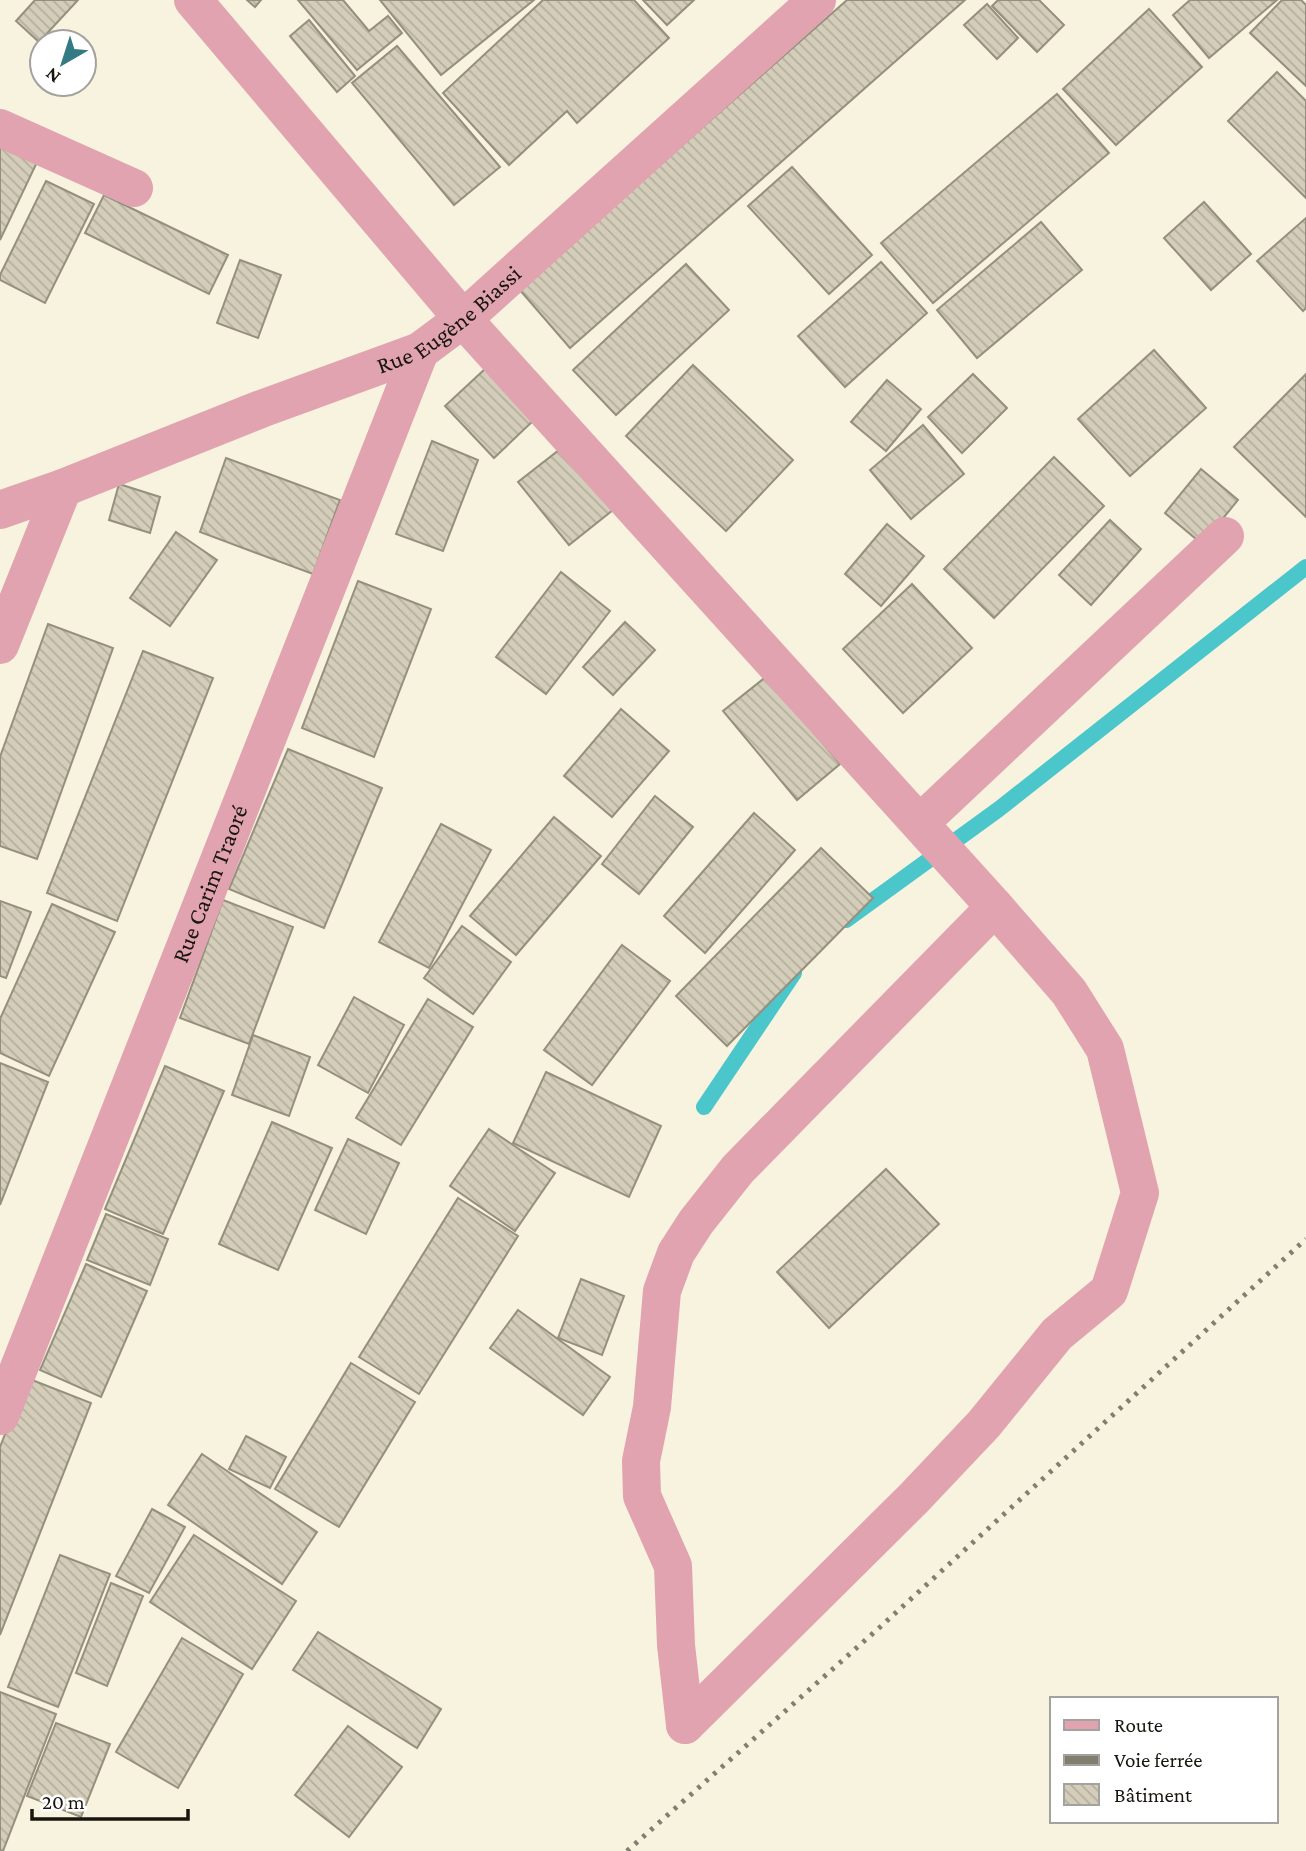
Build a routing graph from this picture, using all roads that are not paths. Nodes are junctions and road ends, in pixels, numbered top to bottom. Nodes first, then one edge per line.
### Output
1 (193, 0) edge
2 (817, 0) edge
3 (0, 128) edge
4 (134, 188) dead end
5 (463, 319) junction
6 (419, 351) junction
7 (63, 488) junction
8 (0, 510) edge
9 (1225, 536) dead end
10 (0, 645) edge
11 (920, 823) junction
12 (995, 907) junction
13 (0, 1416) edge

1 - 5 street
2 - 5 street, Rue Eugène Biassi
3 - 4 street
5 - 6 street, Rue Eugène Biassi
5 - 11 street
6 - 7 street, Rue Eugène Biassi
6 - 13 street, Rue Carim Traoré
7 - 8 street, Rue Eugène Biassi
7 - 10 street
9 - 11 street
11 - 12 street
12 - 12 street

